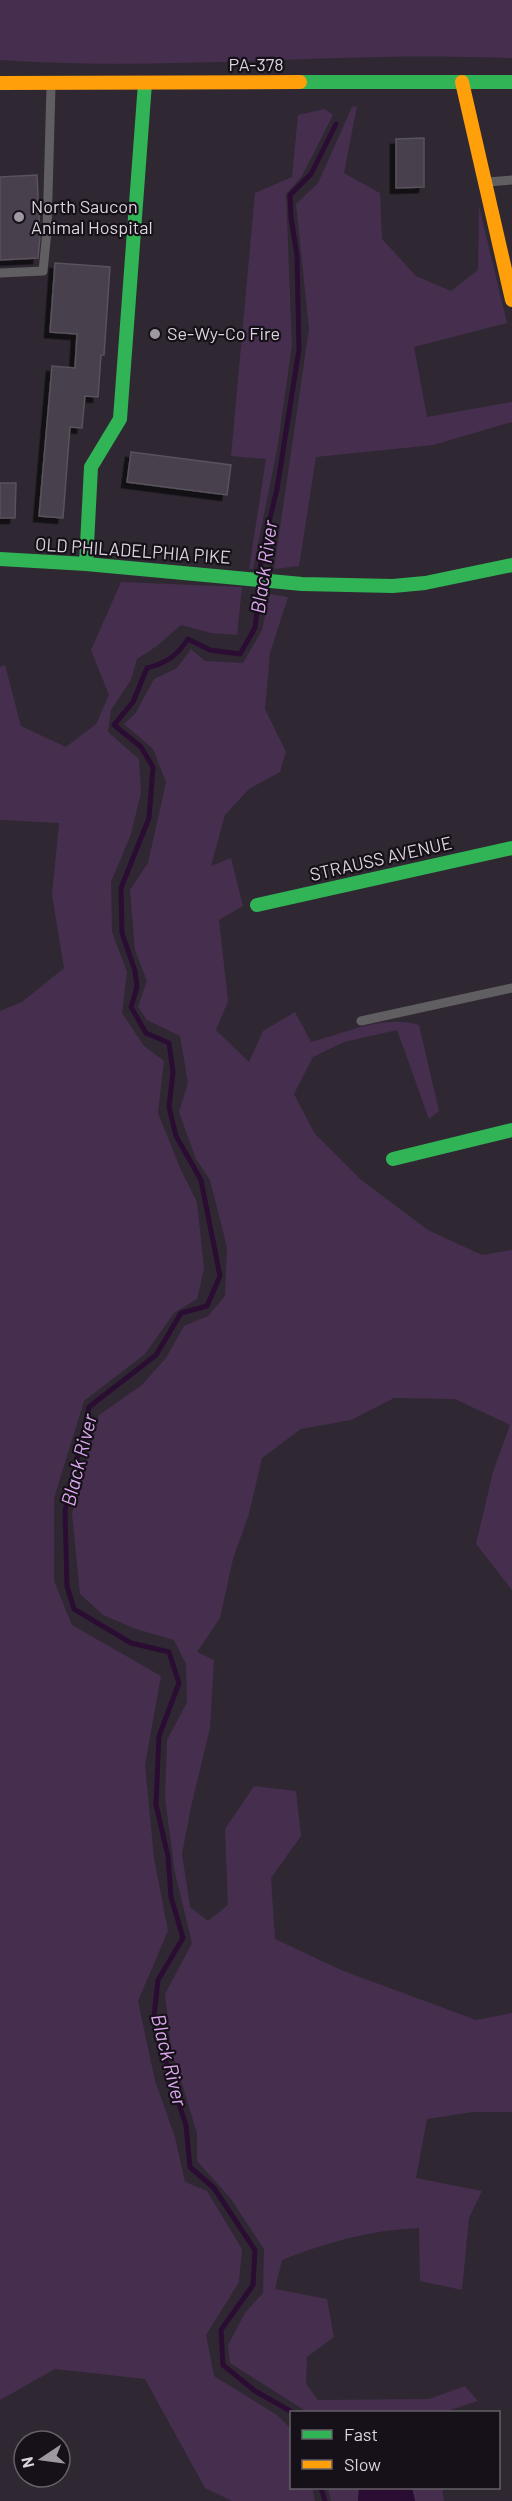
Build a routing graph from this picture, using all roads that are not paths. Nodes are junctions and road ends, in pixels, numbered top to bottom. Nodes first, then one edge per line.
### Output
1 (462, 82) junction
2 (512, 82) edge
3 (0, 83) edge
4 (51, 83) junction
5 (145, 83) junction
6 (512, 180) edge
7 (485, 182) junction
8 (0, 273) edge
9 (512, 300) edge
10 (0, 559) edge
11 (86, 564) junction
12 (512, 565) edge
13 (512, 848) edge
14 (257, 905) dead end
15 (512, 988) edge
16 (361, 1022) dead end
17 (512, 1130) edge
18 (393, 1159) dead end

1 - 2 street, PA-378
1 - 5 street, PA-378
1 - 7 street
3 - 4 street, PA-378
4 - 5 street, PA-378
4 - 8 lane
5 - 11 street
6 - 7 lane
7 - 9 street
10 - 11 street, OLD PHILADELPHIA PIKE
11 - 12 street, OLD PHILADELPHIA PIKE
13 - 14 street, STRAUSS AVENUE
15 - 16 lane
17 - 18 street

